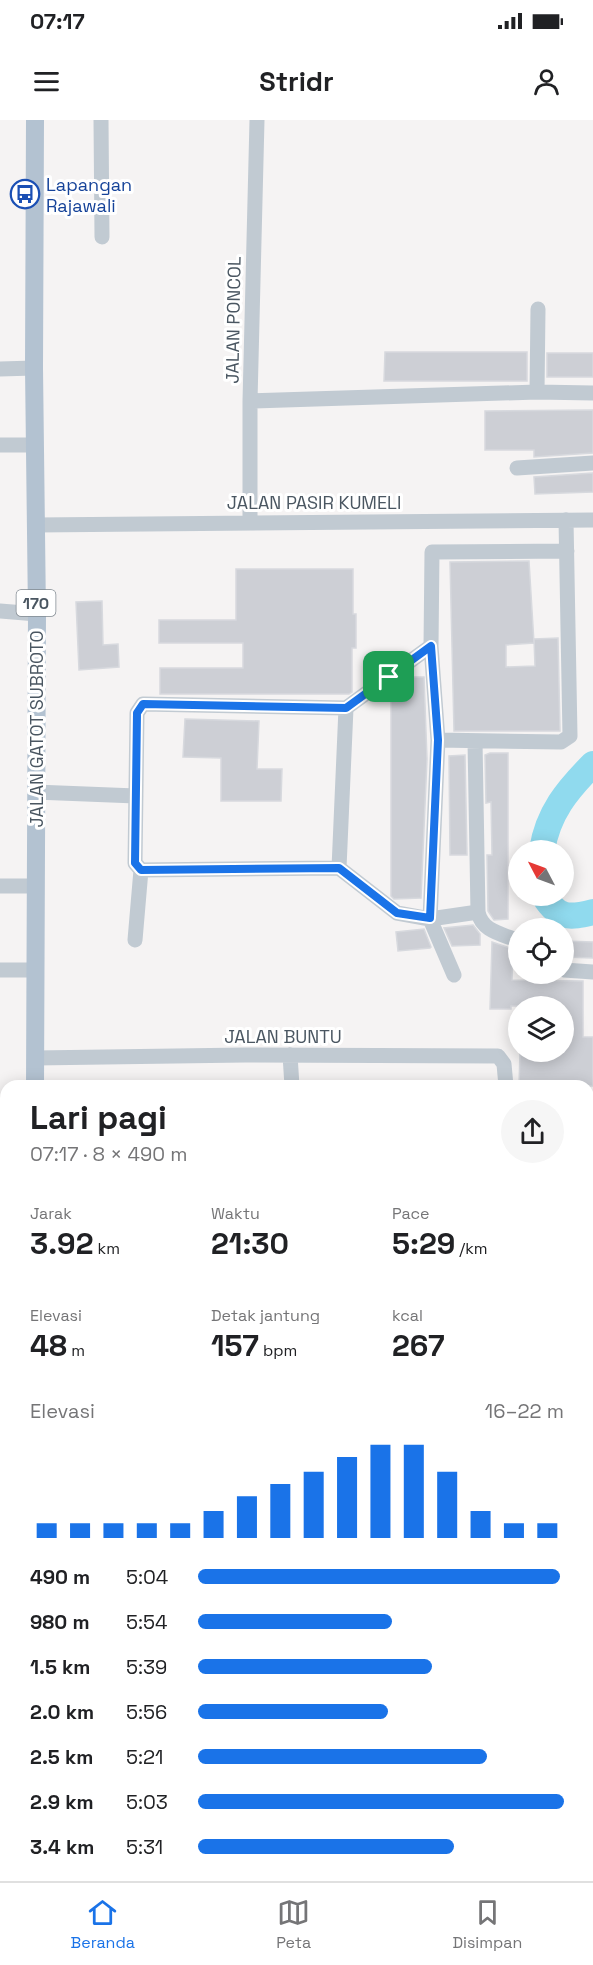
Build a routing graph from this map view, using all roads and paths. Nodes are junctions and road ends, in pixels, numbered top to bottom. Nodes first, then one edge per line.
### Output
1 (35, 120) edge
2 (101, 120) edge
3 (257, 120) edge
4 (102, 237) dead end
5 (538, 309) dead end
6 (34, 368) junction
7 (0, 369) edge
8 (537, 393) junction
9 (593, 393) edge
10 (250, 401) junction
11 (35, 445) junction
12 (0, 446) edge
13 (593, 463) edge
14 (517, 468) dead end
15 (566, 520) junction
16 (593, 520) edge
17 (250, 522) junction
18 (36, 525) junction
19 (567, 551) junction
20 (0, 611) edge
21 (37, 614) junction
22 (431, 646) junction
23 (346, 708) junction
24 (438, 740) junction
25 (475, 741) junction
26 (35, 792) junction
27 (136, 796) junction
28 (339, 868) junction
29 (141, 870) junction
30 (0, 886) edge
31 (35, 886) junction
32 (478, 912) junction
33 (430, 918) junction
34 (508, 937) edge
35 (135, 940) dead end
36 (0, 970) edge
37 (35, 970) junction
38 (574, 971) edge
39 (593, 972) edge
40 (454, 975) dead end
41 (290, 1055) junction
42 (35, 1058) junction
43 (35, 1080) edge
44 (292, 1080) edge
45 (505, 1080) edge

1 - 6 main road, JALAN GATOT SUBROTO / 170
2 - 4 street
3 - 10 street, JALAN PONCOL
5 - 8 street
6 - 7 street
6 - 11 main road, JALAN GATOT SUBROTO / 170
8 - 9 street
8 - 10 street
10 - 17 street, JALAN PONCOL
11 - 12 street
11 - 18 main road, JALAN GATOT SUBROTO / 170
13 - 14 street
15 - 16 street, JALAN PASIR KUMELI
15 - 17 street, JALAN PASIR KUMELI
15 - 19 street
17 - 18 street, JALAN PASIR KUMELI
18 - 21 main road, JALAN GATOT SUBROTO / 170
19 - 22 street
19 - 25 street
20 - 21 street
21 - 26 main road, JALAN GATOT SUBROTO / 170
22 - 23 street
22 - 24 street
23 - 27 street
23 - 28 street
24 - 25 street
24 - 33 street
25 - 32 street
26 - 27 street
26 - 31 main road, JALAN GATOT SUBROTO / 170
27 - 29 street
28 - 29 street
28 - 33 street
29 - 35 street
30 - 31 street
31 - 37 main road, JALAN GATOT SUBROTO / 170
32 - 33 street
32 - 34 street
33 - 40 street
36 - 37 street
37 - 42 main road, JALAN GATOT SUBROTO / 170
38 - 39 street
41 - 42 street, JALAN BUNTU
41 - 44 street
41 - 45 street, JALAN BUNTU
42 - 43 main road, JALAN GATOT SUBROTO / 170

